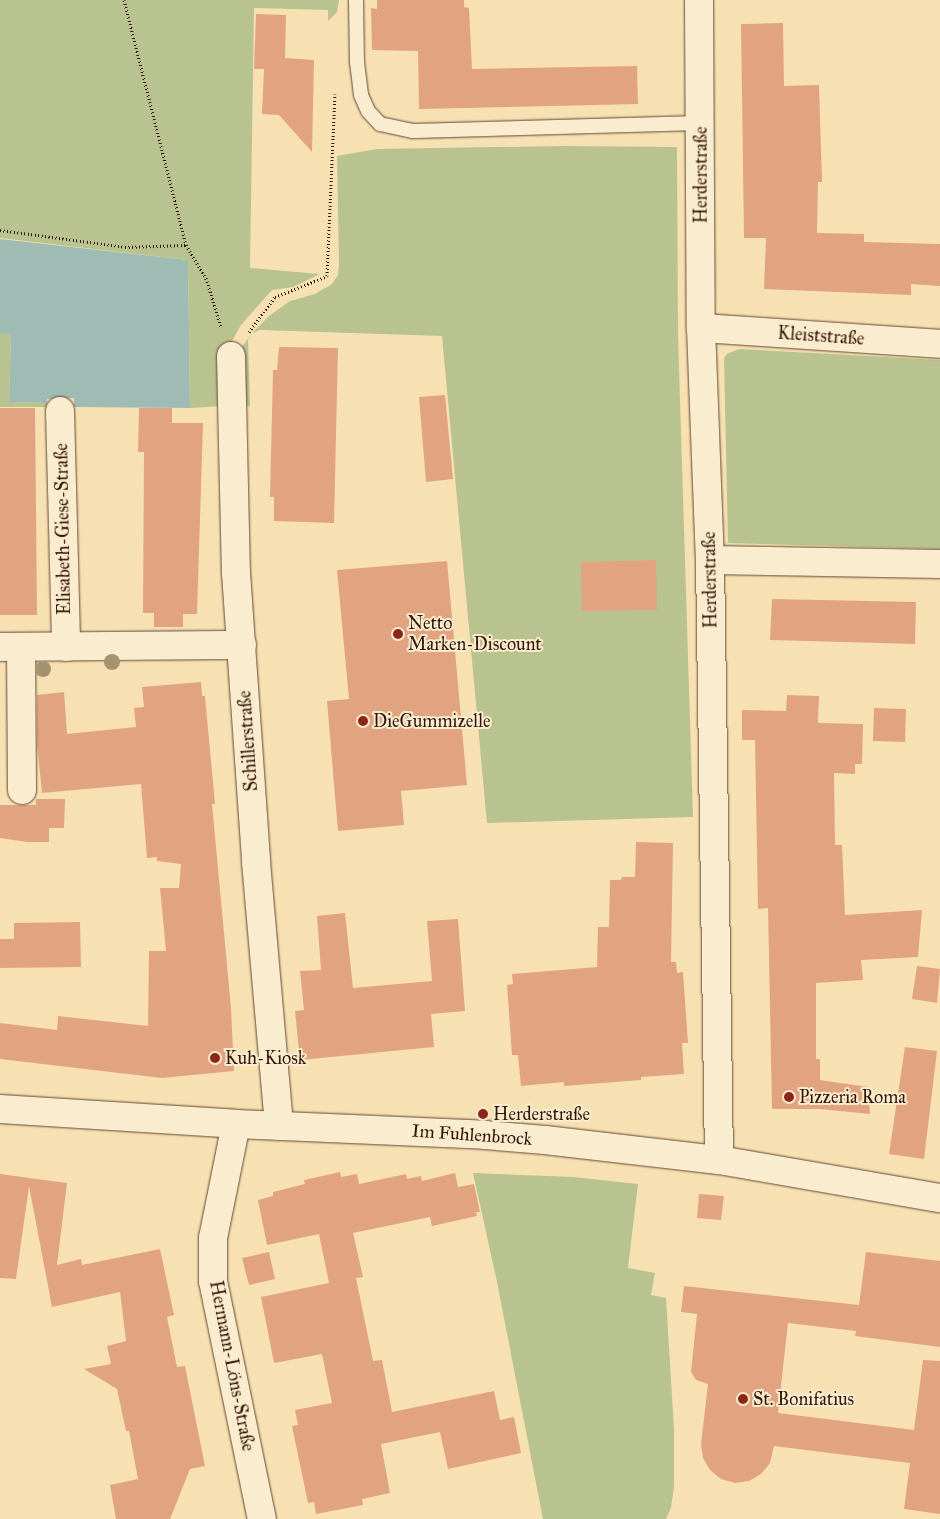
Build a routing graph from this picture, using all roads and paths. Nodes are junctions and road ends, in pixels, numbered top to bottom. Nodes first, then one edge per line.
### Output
1 (124, 0) edge
2 (356, 0) edge
3 (699, 0) edge
4 (357, 62) junction
5 (701, 123) junction
6 (0, 230) edge
7 (186, 245) junction
8 (701, 328) junction
9 (940, 344) edge
10 (230, 356) junction
11 (60, 411) dead end
12 (710, 560) junction
13 (940, 564) edge
14 (242, 645) junction
15 (10, 647) edge
16 (66, 647) junction
17 (22, 790) dead end
18 (0, 1109) edge
19 (236, 1124) junction
20 (279, 1126) junction
21 (719, 1160) junction
22 (940, 1198) edge
23 (262, 1519) edge

1 - 7 path
2 - 4 lane
3 - 5 street, Herderstraße
4 - 5 lane
4 - 10 path
5 - 8 street, Herderstraße
6 - 7 path
7 - 10 path
8 - 9 street, Kleiststraße
8 - 12 street, Herderstraße
10 - 14 street, Schillerstraße
11 - 16 street, Elisabeth-Giese-Straße
12 - 13 street
12 - 21 street, Herderstraße
14 - 16 street
14 - 20 street, Schillerstraße
15 - 16 street
15 - 17 street
18 - 19 street, Im Fuhlenbrock
19 - 20 street, Im Fuhlenbrock
19 - 23 street, Hermann-Löns-Straße
20 - 21 street, Im Fuhlenbrock
21 - 22 street, Im Fuhlenbrock

